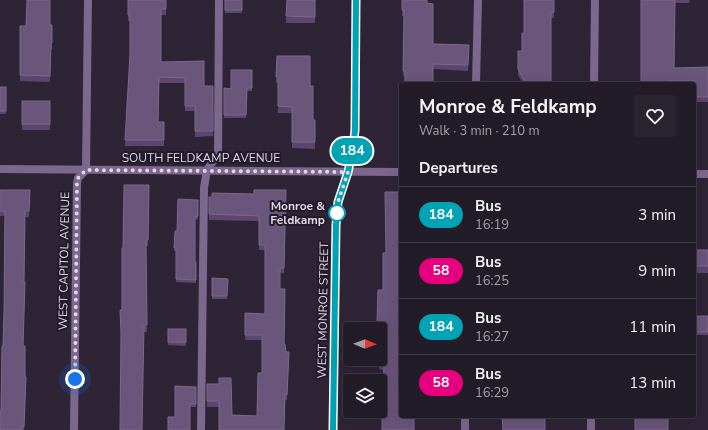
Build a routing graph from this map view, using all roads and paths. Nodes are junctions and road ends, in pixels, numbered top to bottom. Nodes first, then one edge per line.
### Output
1 (88, 0) edge
2 (219, 0) edge
3 (356, 0) edge
4 (478, 0) edge
5 (595, 0) edge
6 (476, 82) edge
7 (594, 82) edge
8 (0, 169) edge
9 (86, 170) junction
10 (207, 170) junction
11 (348, 172) junction
12 (399, 172) edge
13 (696, 174) edge
14 (708, 174) edge
15 (465, 418) edge
16 (591, 418) edge
17 (74, 430) edge
18 (201, 430) edge
19 (333, 430) edge
20 (464, 430) edge
21 (591, 430) edge

1 - 9 street, WEST CAPITOL AVENUE
2 - 10 street
3 - 11 street, WEST MONROE STREET
4 - 6 street
5 - 7 street
8 - 9 street, SOUTH FELDKAMP AVENUE
9 - 10 street, SOUTH FELDKAMP AVENUE
9 - 17 street, WEST CAPITOL AVENUE
10 - 11 street, SOUTH FELDKAMP AVENUE
10 - 18 street
11 - 12 street, SOUTH FELDKAMP AVENUE
11 - 19 street, WEST MONROE STREET
13 - 14 street
15 - 20 street
16 - 21 street

